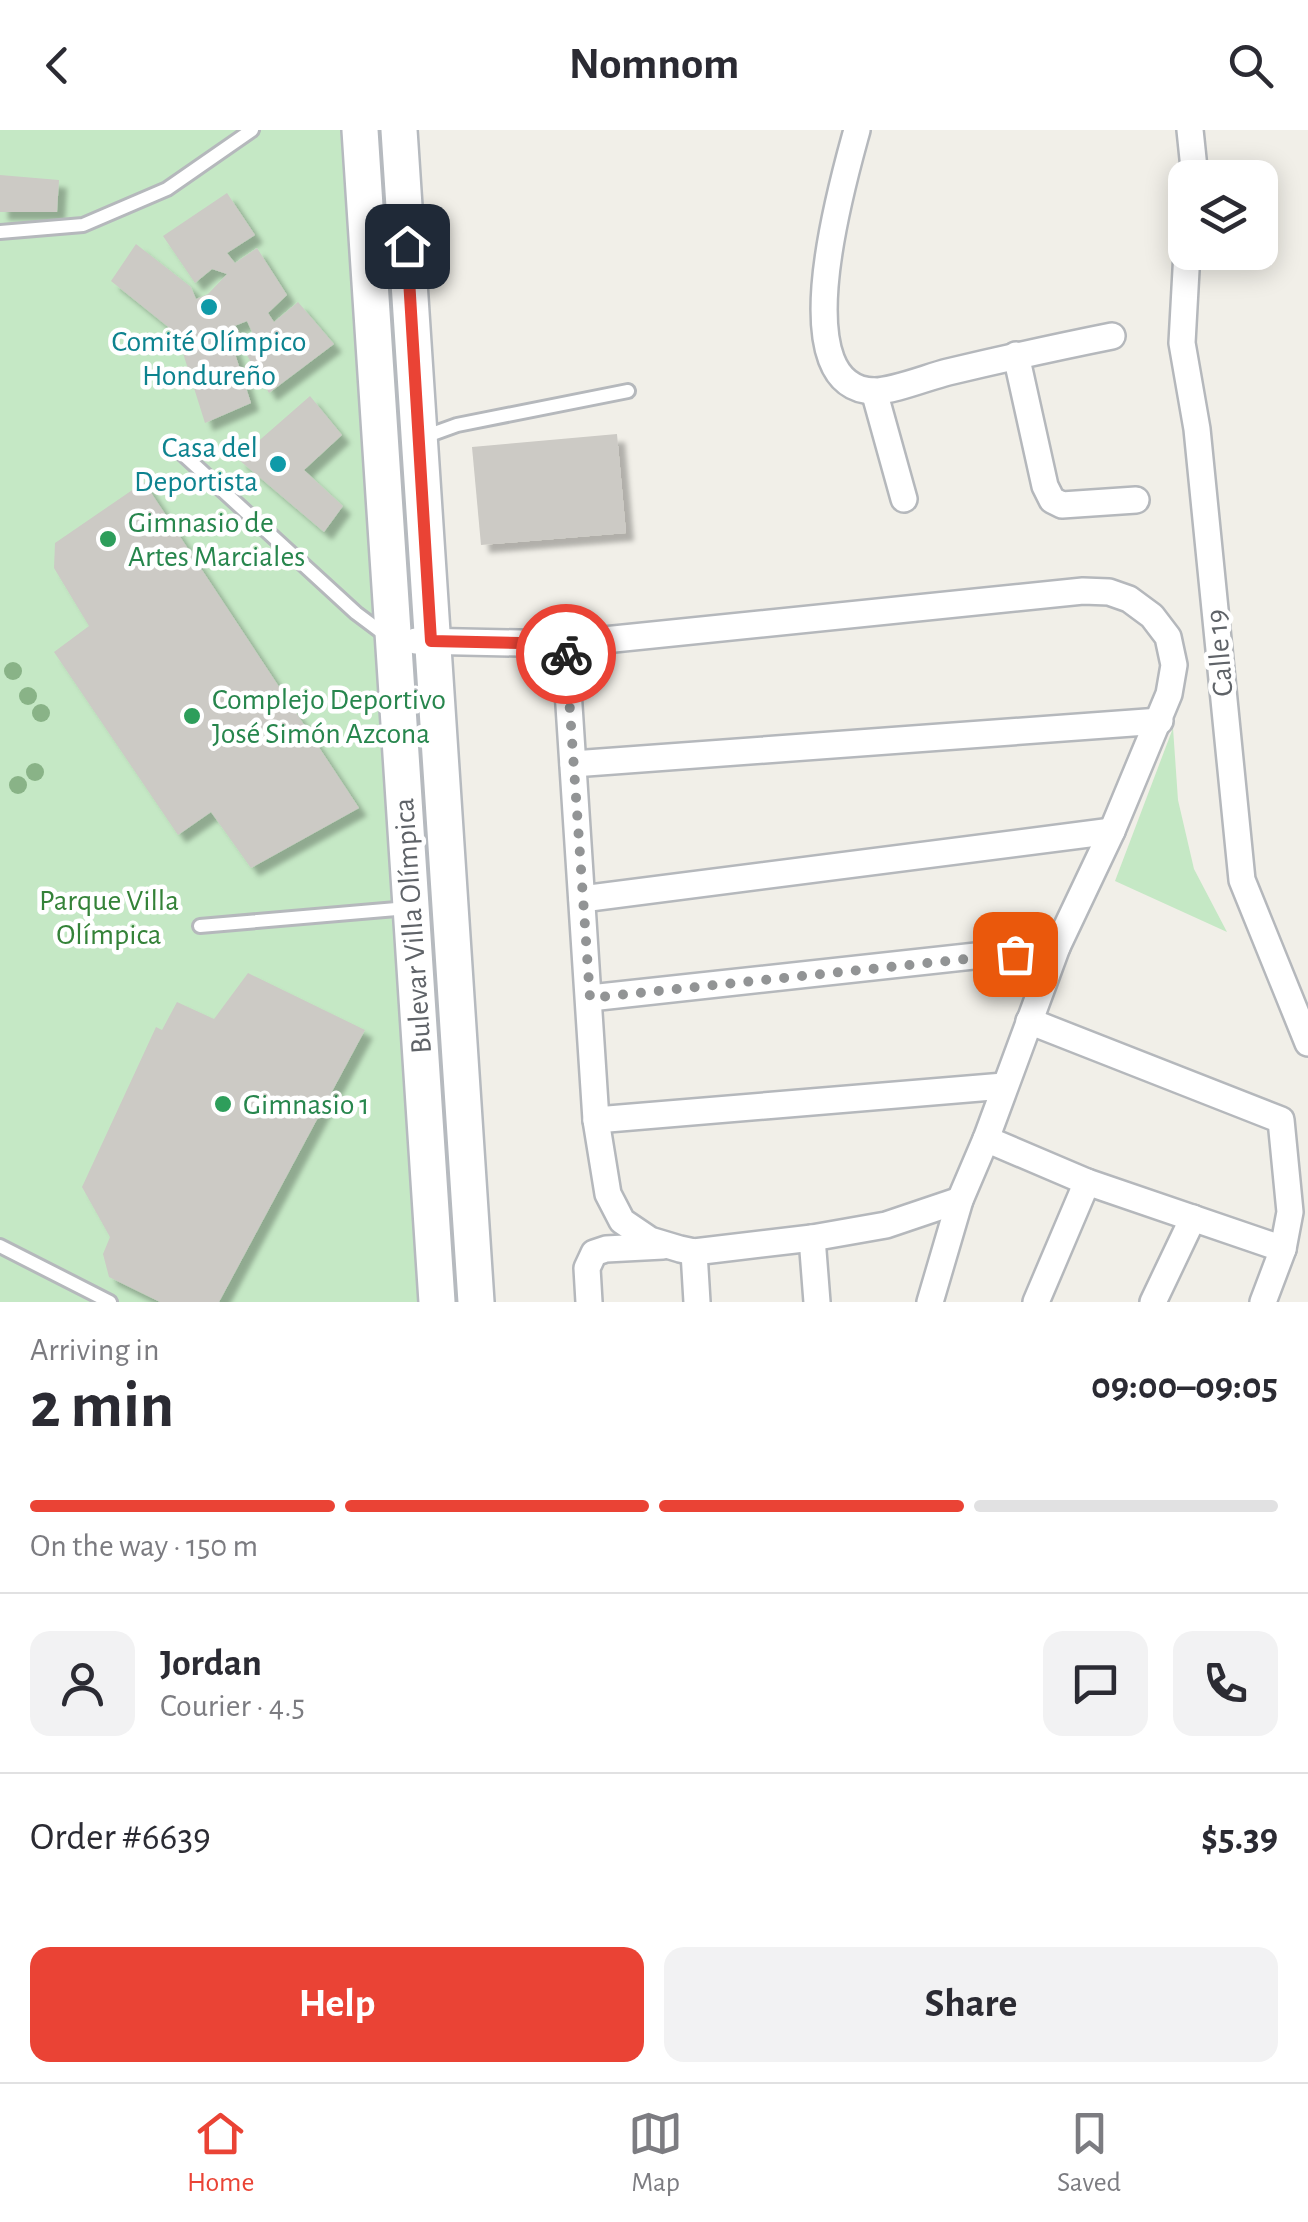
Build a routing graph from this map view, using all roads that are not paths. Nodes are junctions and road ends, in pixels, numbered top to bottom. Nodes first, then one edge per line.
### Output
1 (252, 130) edge
2 (360, 130) edge
3 (399, 130) edge
4 (858, 130) edge
5 (1190, 130) edge
6 (1194, 160) edge
7 (0, 232) edge
8 (1185, 270) edge
9 (1112, 336) dead end
10 (1016, 355) junction
11 (628, 391) dead end
12 (874, 391) junction
13 (419, 439) junction
14 (174, 446) dead end
15 (904, 499) dead end
16 (1136, 500) dead end
17 (394, 641) junction
18 (431, 641) junction
19 (565, 644) junction
20 (1160, 721) junction
21 (573, 764) junction
22 (1112, 830) junction
23 (582, 898) junction
24 (410, 908) junction
25 (200, 926) dead end
26 (1056, 948) junction
27 (590, 998) junction
28 (1030, 1021) junction
29 (1308, 1043) edge
30 (1004, 1086) junction
31 (596, 1120) junction
32 (986, 1139) junction
33 (1087, 1182) junction
34 (960, 1200) junction
35 (1193, 1218) junction
36 (812, 1238) junction
37 (0, 1246) edge
38 (668, 1246) junction
39 (1283, 1248) junction
40 (694, 1252) junction
41 (110, 1302) edge
42 (437, 1302) edge
43 (476, 1302) edge
44 (589, 1302) edge
45 (697, 1302) edge
46 (817, 1302) edge
47 (930, 1302) edge
48 (1036, 1302) edge
49 (1153, 1302) edge
50 (1263, 1302) edge

1 - 7 lane
2 - 17 main road, Bulevar Villa Olímpica
3 - 13 main road, Bulevar Villa Olímpica
4 - 12 street
5 - 6 street
8 - 29 street, Calle 19
9 - 10 street
10 - 12 street
10 - 16 street
11 - 13 lane
12 - 15 street
13 - 18 main road, Bulevar Villa Olímpica
14 - 17 lane
17 - 18 street
17 - 24 main road, Bulevar Villa Olímpica
18 - 19 street
18 - 43 main road, Bulevar Villa Olímpica
19 - 20 street
19 - 21 street
20 - 21 street
20 - 22 street
21 - 23 street
22 - 23 street
22 - 26 street
23 - 27 street
24 - 25 lane
24 - 42 main road, Bulevar Villa Olímpica
26 - 27 street
26 - 28 street
27 - 31 street
28 - 30 street
28 - 39 street
30 - 31 street
30 - 32 street
31 - 38 street
32 - 33 street
32 - 34 street
33 - 35 street
33 - 48 street
34 - 36 street
34 - 47 street
35 - 39 street
35 - 49 street
36 - 40 street
36 - 46 street
37 - 41 lane
38 - 40 street
38 - 44 street
39 - 50 street
40 - 45 street

